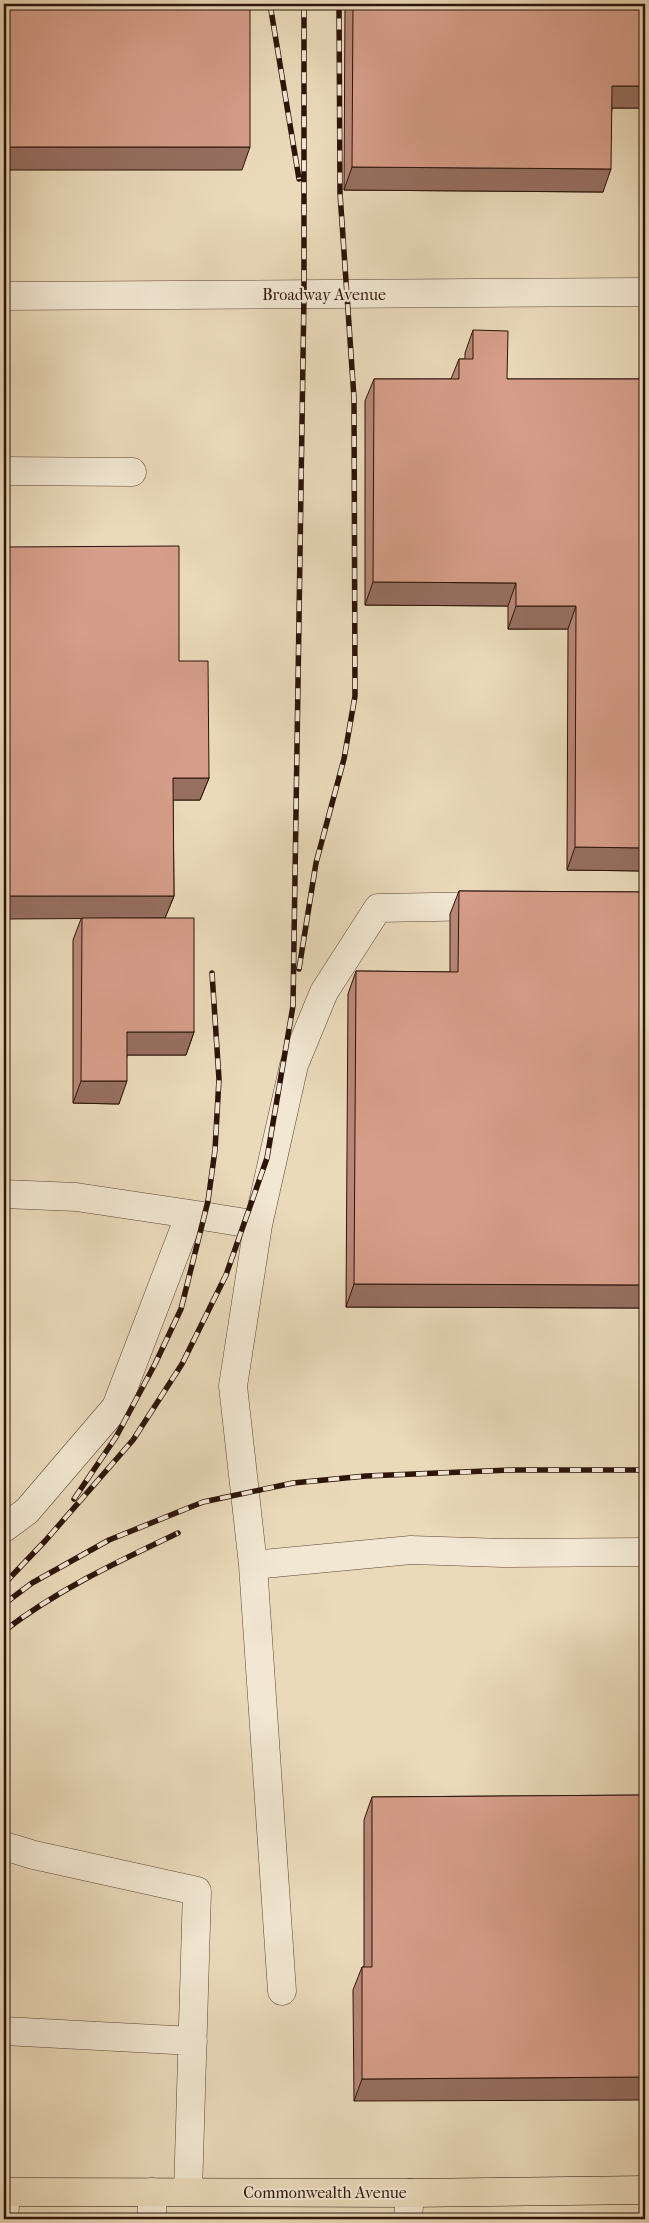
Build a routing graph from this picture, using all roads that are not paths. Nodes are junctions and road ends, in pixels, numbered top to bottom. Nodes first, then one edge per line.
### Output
1 (645, 292) edge
2 (4, 296) edge
3 (4, 471) edge
4 (132, 472) dead end
5 (517, 906) edge
6 (4, 1194) edge
7 (190, 1214) junction
8 (258, 1225) junction
9 (4, 1528) edge
10 (645, 1552) edge
11 (253, 1565) junction
12 (4, 1846) edge
13 (282, 1991) dead end
14 (4, 2031) edge
15 (193, 2041) junction
16 (645, 2190) edge
17 (5, 2192) edge
18 (152, 2192) junction
19 (188, 2192) junction
20 (410, 2193) junction
21 (4, 2219) edge
22 (152, 2219) edge
23 (408, 2219) edge

1 - 2 street, Broadway Avenue
3 - 4 street
5 - 8 street
6 - 7 street
7 - 8 street
7 - 9 street
8 - 11 street
10 - 11 street
11 - 13 street
12 - 15 street
14 - 15 street
15 - 19 street
16 - 20 main road, Commonwealth Avenue
17 - 18 main road, Commonwealth Avenue
17 - 21 street
18 - 19 main road, Commonwealth Avenue
18 - 22 street
19 - 20 main road, Commonwealth Avenue
20 - 23 street

